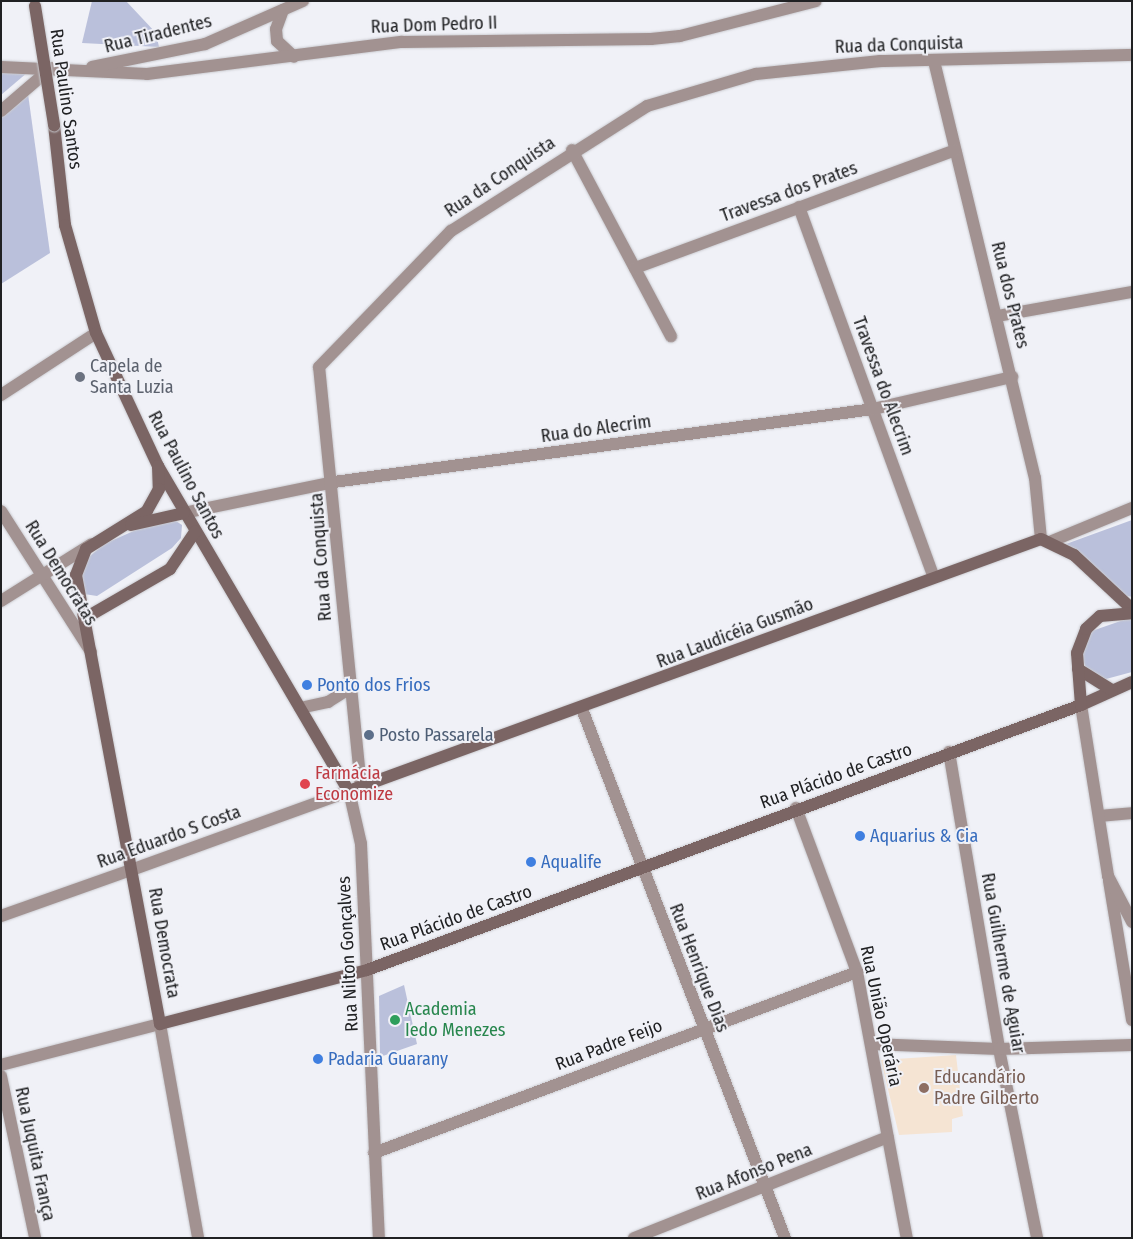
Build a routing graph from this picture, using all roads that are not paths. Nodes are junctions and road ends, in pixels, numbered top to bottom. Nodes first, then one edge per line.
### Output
1 (303, 1) edge
2 (816, 1) edge
3 (34, 4) edge
4 (283, 10) junction
5 (1132, 55) edge
6 (294, 57) junction
7 (934, 61) junction
8 (1, 67) edge
9 (51, 68) junction
10 (75, 70) junction
11 (1, 112) edge
12 (572, 150) junction
13 (955, 150) junction
14 (799, 207) junction
15 (635, 268) junction
16 (1132, 292) edge
17 (997, 316) junction
18 (96, 333) junction
19 (671, 336) dead end
20 (1012, 377) junction
21 (1, 395) edge
22 (873, 409) junction
23 (158, 466) junction
24 (334, 482) junction
25 (1132, 508) edge
26 (1, 511) edge
27 (184, 513) junction
28 (126, 526) junction
29 (196, 532) junction
30 (1047, 540) junction
31 (97, 541) junction
32 (41, 575) junction
33 (934, 577) junction
34 (1, 601) edge
35 (1132, 609) edge
36 (1132, 613) edge
37 (87, 617) junction
38 (92, 654) junction
39 (1078, 669) junction
40 (1132, 682) edge
41 (349, 689) junction
42 (1112, 690) junction
43 (1081, 705) junction
44 (300, 708) junction
45 (582, 709) junction
46 (949, 752) junction
47 (355, 789) junction
48 (796, 808) junction
49 (1132, 813) edge
50 (1100, 816) junction
51 (642, 867) junction
52 (134, 869) junction
53 (1108, 876) junction
54 (1, 916) edge
55 (1132, 922) edge
56 (367, 970) junction
57 (857, 972) junction
58 (1132, 1020) edge
59 (160, 1024) junction
60 (703, 1028) junction
61 (871, 1044) junction
62 (1132, 1045) edge
63 (999, 1049) junction
64 (1, 1065) edge
65 (1, 1076) edge
66 (888, 1137) junction
67 (374, 1153) junction
68 (765, 1186) junction
69 (35, 1238) edge
70 (198, 1238) edge
71 (378, 1238) edge
72 (634, 1238) edge
73 (785, 1238) edge
74 (906, 1238) edge
75 (1037, 1238) edge

1 - 4 street, Rua Tiradentes
2 - 6 street, Rua Dom Pedro II
3 - 18 main road, Rua Paulino Santos, bridge
4 - 6 street
4 - 10 street, Rua Tiradentes
5 - 7 street, Rua da Conquista
6 - 10 street, Rua Dom Pedro II
7 - 12 street, Rua da Conquista
7 - 13 street, Rua dos Prates
8 - 9 street, Rua Dom Pedro II
9 - 10 street, Rua Dom Pedro II
9 - 11 street
12 - 15 street
12 - 24 street, Rua da Conquista
13 - 14 street, Travessa dos Prates
13 - 17 street, Rua dos Prates
14 - 15 street, Travessa dos Prates
14 - 22 street, Travessa do Alecrim
15 - 19 street
16 - 17 street
17 - 20 street, Rua dos Prates
18 - 21 street
18 - 23 main road, Rua Paulino Santos
20 - 22 street, Rua do Alecrim
20 - 30 street, Rua dos Prates
22 - 24 street, Rua do Alecrim
22 - 33 street, Travessa do Alecrim
23 - 27 main road, Rua Paulino Santos
23 - 28 main road
24 - 27 street, Rua do Alecrim
24 - 41 street, Rua da Conquista
25 - 30 street, Rua Laudicéia Gusmão
26 - 32 street, Rua Democratas
27 - 28 main road
27 - 29 main road, Rua Paulino Santos
28 - 31 main road, Rua Democrata
29 - 37 main road
29 - 44 main road, Rua Paulino Santos
30 - 33 main road, Rua Laudicéia Gusmão
30 - 35 main road
31 - 32 street
31 - 37 main road, Rua Democrata
32 - 34 street
32 - 38 street, Rua Democratas
33 - 45 main road, Rua Laudicéia Gusmão
36 - 39 main road
37 - 38 main road, Rua Democrata
38 - 52 main road, Rua Democrata
39 - 42 main road
39 - 43 main road
40 - 42 main road, Rua Plácido de Castro
41 - 44 street
41 - 47 street, Rua da Conquista
42 - 43 main road, Rua Plácido de Castro
43 - 46 main road, Rua Plácido de Castro
43 - 50 street
44 - 47 main road, Rua Paulino Santos
45 - 47 main road, Rua Laudicéia Gusmão
45 - 51 street, Rua Henrique Dias
46 - 48 main road, Rua Plácido de Castro
46 - 63 street, Rua Guilherme de Aguiar
47 - 52 street, Rua Eduardo S Costa
47 - 56 street, Rua Nilton Gonçalves
48 - 51 main road, Rua Plácido de Castro
48 - 57 street, Rua União Operária
49 - 50 street
50 - 53 street
51 - 56 main road, Rua Plácido de Castro
51 - 60 street, Rua Henrique Dias
52 - 54 street, Rua Eduardo S Costa
52 - 59 main road, Rua Democrata
53 - 55 street
53 - 58 street
56 - 59 main road, Rua Plácido de Castro
56 - 67 street, Rua Nilton Gonçalves
57 - 60 street, Rua Padre Feijo
57 - 61 street, Rua União Operária
59 - 64 street, Rua Plácido de Castro
59 - 70 street, Rua Democrata
60 - 67 street, Rua Padre Feijo
60 - 68 street, Rua Henrique Dias
61 - 63 street
61 - 66 street, Rua União Operária
62 - 63 street
63 - 75 street, Rua Guilherme de Aguiar
65 - 69 street, Rua Juquita França
66 - 68 street, Rua Afonso Pena
66 - 74 street, Rua União Operária
67 - 71 street, Rua Nilton Gonçalves
68 - 72 street, Rua Afonso Pena
68 - 73 street, Rua Henrique Dias

